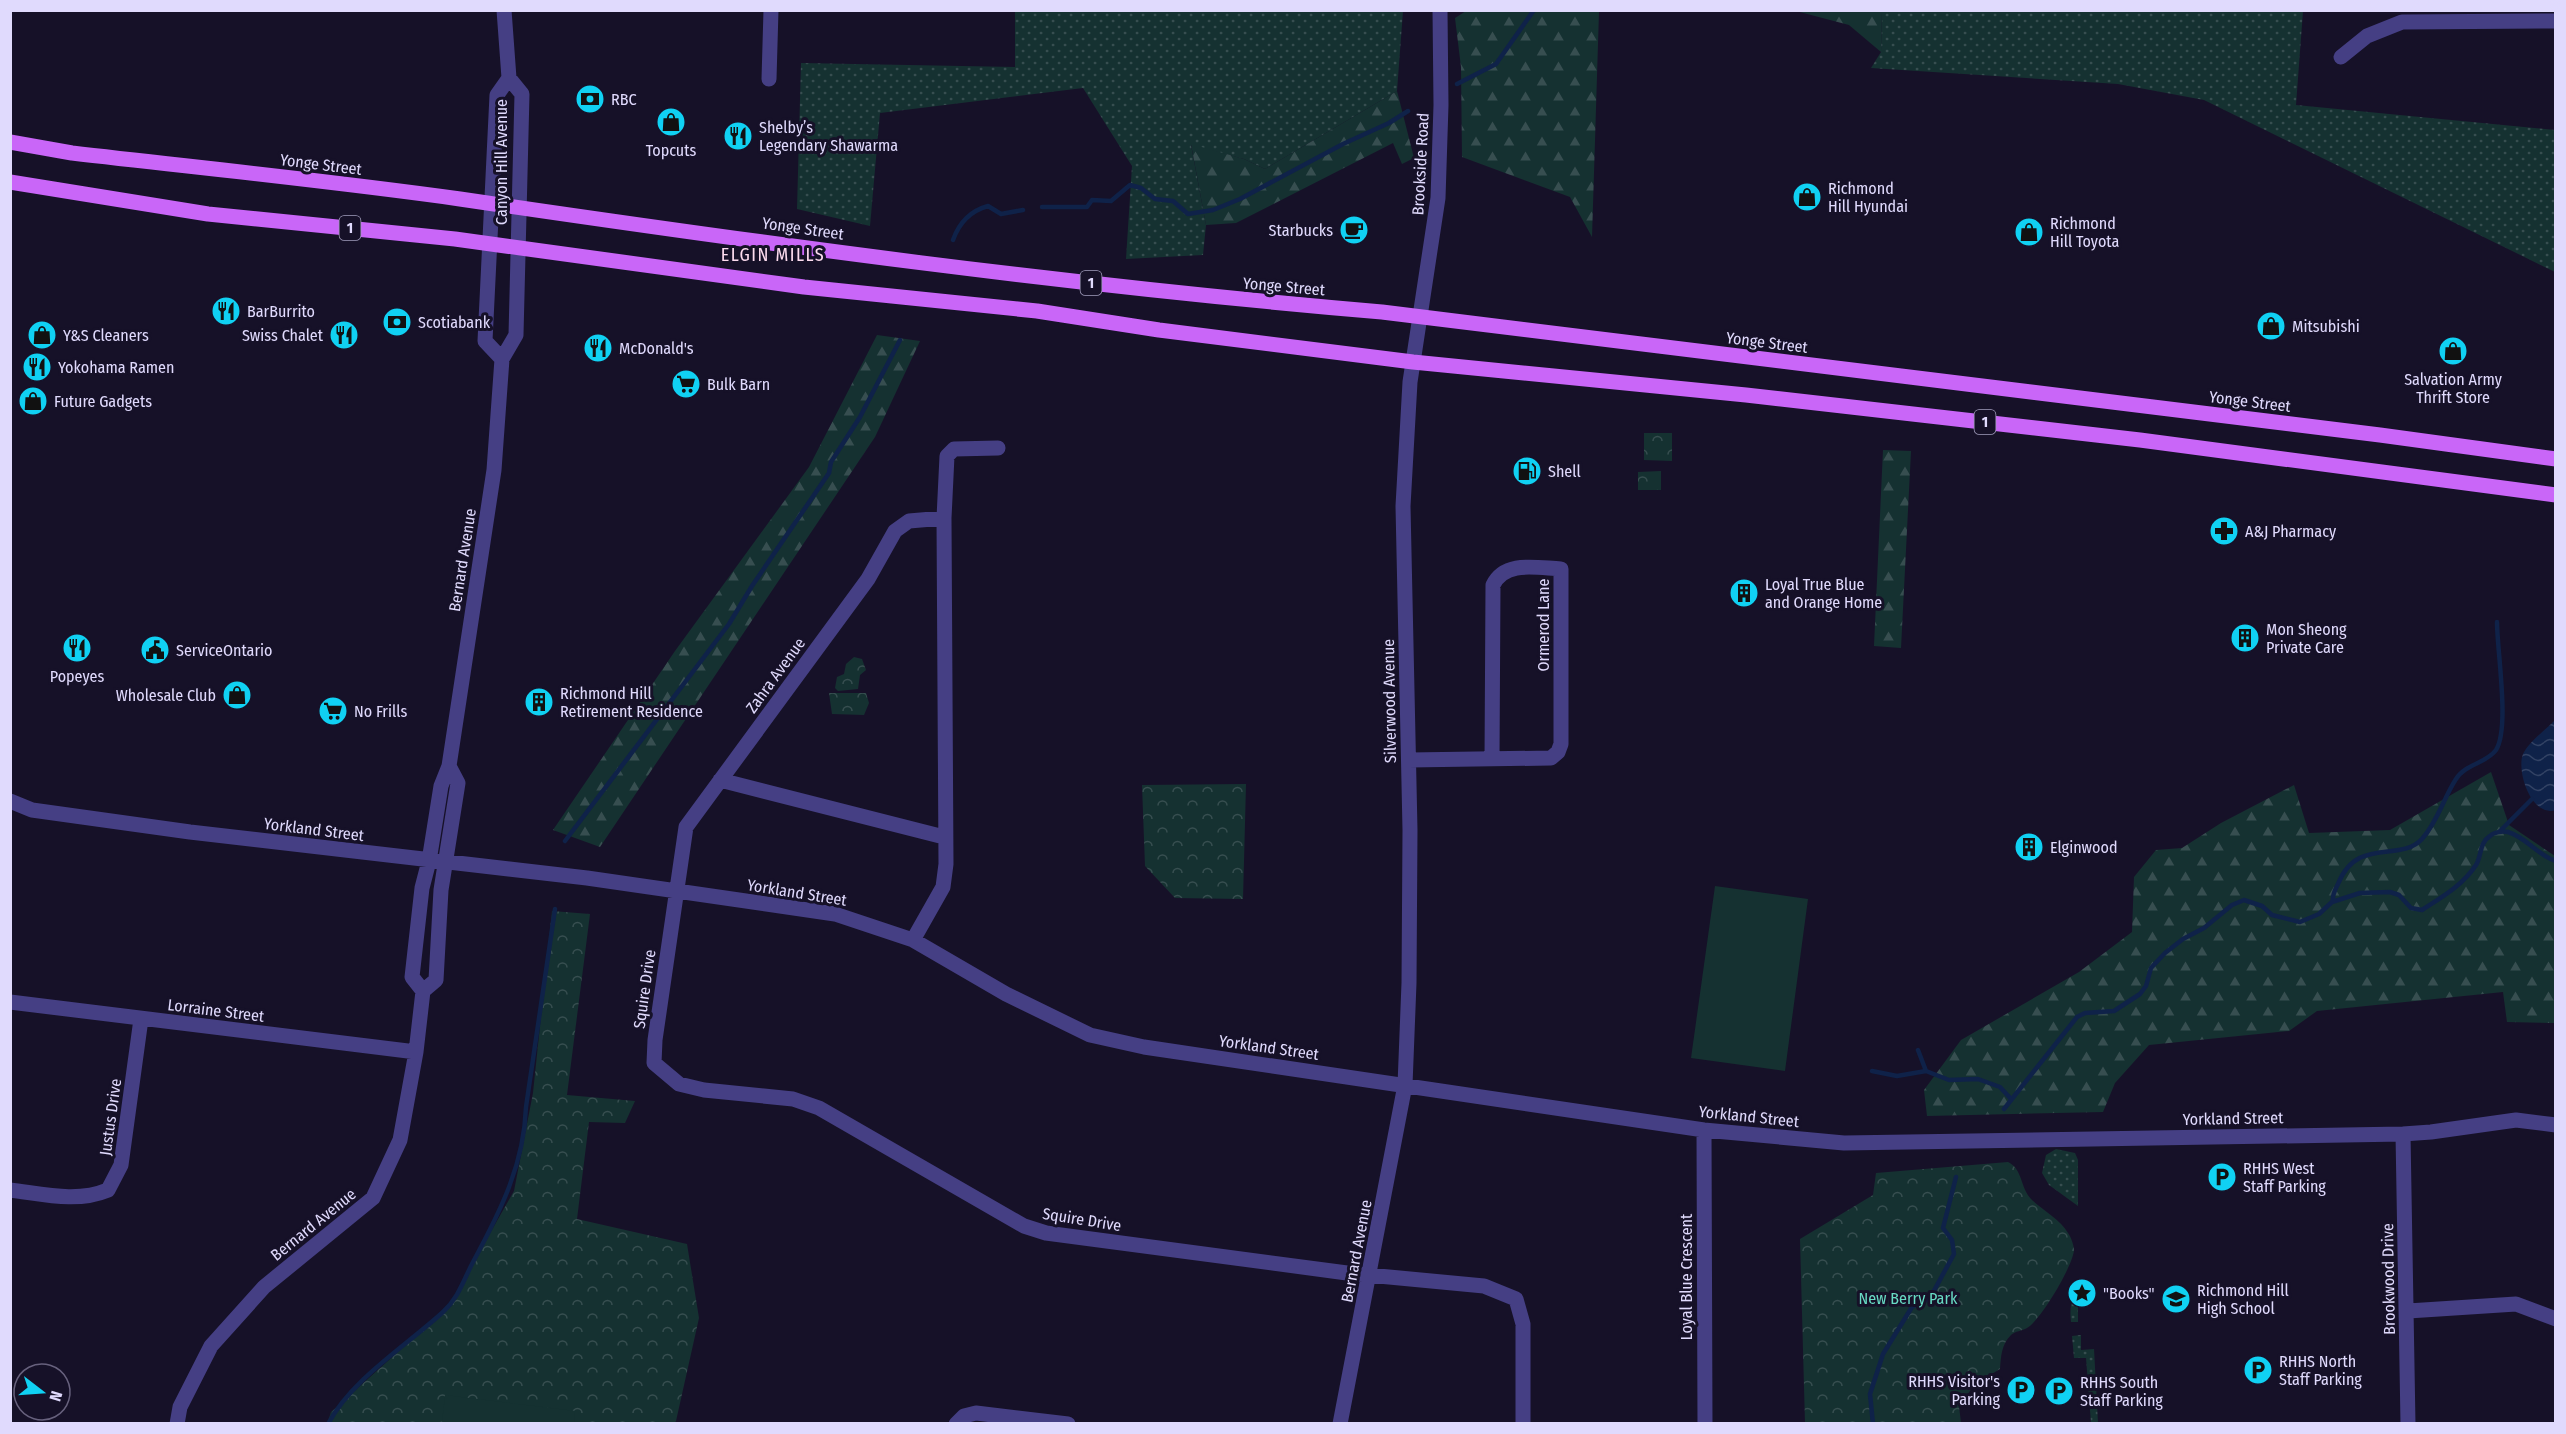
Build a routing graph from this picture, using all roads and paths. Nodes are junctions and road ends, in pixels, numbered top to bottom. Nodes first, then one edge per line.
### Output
1 (504, 10) edge
2 (771, 10) edge
3 (1440, 10) edge
4 (2556, 21) edge
5 (2341, 57) dead end
6 (509, 78) junction
7 (769, 78) dead end
8 (10, 142) edge
9 (10, 182) edge
10 (493, 205) junction
11 (520, 208) junction
12 (491, 243) junction
13 (519, 249) junction
14 (1419, 318) junction
15 (502, 359) junction
16 (1413, 362) junction
17 (998, 448) dead end
18 (2556, 459) edge
19 (2556, 495) edge
20 (944, 518) junction
21 (1492, 759) junction
22 (1408, 760) junction
23 (449, 766) junction
24 (720, 780) junction
25 (10, 801) edge
26 (944, 837) junction
27 (429, 861) junction
28 (447, 863) junction
29 (676, 892) junction
30 (912, 940) junction
31 (423, 992) junction
32 (10, 1002) edge
33 (141, 1019) junction
34 (416, 1052) junction
35 (1405, 1085) junction
36 (2556, 1125) edge
37 (1704, 1130) junction
38 (2403, 1134) junction
39 (10, 1190) edge
40 (1370, 1276) junction
41 (2408, 1311) junction
42 (2556, 1319) edge
43 (177, 1424) edge
44 (956, 1424) edge
45 (1068, 1424) edge
46 (1340, 1424) edge
47 (1523, 1424) edge
48 (1705, 1424) edge
49 (2408, 1424) edge

1 - 6 street, Canyon Hill Avenue
2 - 7 street
3 - 14 street, Brookside Road
4 - 5 street
6 - 10 street, Canyon Hill Avenue
6 - 11 street, Canyon Hill Avenue
8 - 10 main road, Yonge Street / 1
9 - 12 main road, 1
10 - 11 main road, Yonge Street / 1
10 - 12 street
11 - 13 street, Canyon Hill Avenue
11 - 14 main road, Yonge Street / 1
12 - 13 main road, 1
12 - 15 street
13 - 15 street, Bernard Avenue
13 - 16 main road, 1
14 - 16 street, Silverwood Avenue
14 - 18 main road, Yonge Street / 1
15 - 23 street, Bernard Avenue
16 - 19 main road, 1
16 - 22 street, Silverwood Avenue
17 - 20 street
20 - 24 street, Zahra Avenue
20 - 26 street
21 - 21 street, Ormerod Lane
21 - 22 street, Ormerod Lane
22 - 35 street, Silverwood Avenue
23 - 27 street, Bernard Avenue
23 - 28 street, Bernard Avenue
24 - 26 street
24 - 29 street, Zahra Avenue
25 - 27 street, Yorkland Street
26 - 30 street
27 - 28 street, Yorkland Street
27 - 31 street, Bernard Avenue
28 - 29 street, Yorkland Street
28 - 31 street, Bernard Avenue
29 - 30 street, Yorkland Street
29 - 40 street, Squire Drive
30 - 35 street, Yorkland Street
31 - 34 street, Bernard Avenue
32 - 33 street, Lorraine Street
33 - 34 street, Lorraine Street
33 - 39 street, Justus Drive
34 - 43 street, Bernard Avenue
35 - 37 street, Yorkland Street
35 - 40 street, Bernard Avenue
36 - 38 street, Yorkland Street
37 - 38 street, Yorkland Street
37 - 48 street, Loyal Blue Crescent
38 - 41 street, Brookwood Drive
40 - 46 street, Bernard Avenue
40 - 47 street, Squire Drive
41 - 42 street
41 - 49 street, Brookwood Drive
44 - 45 street

